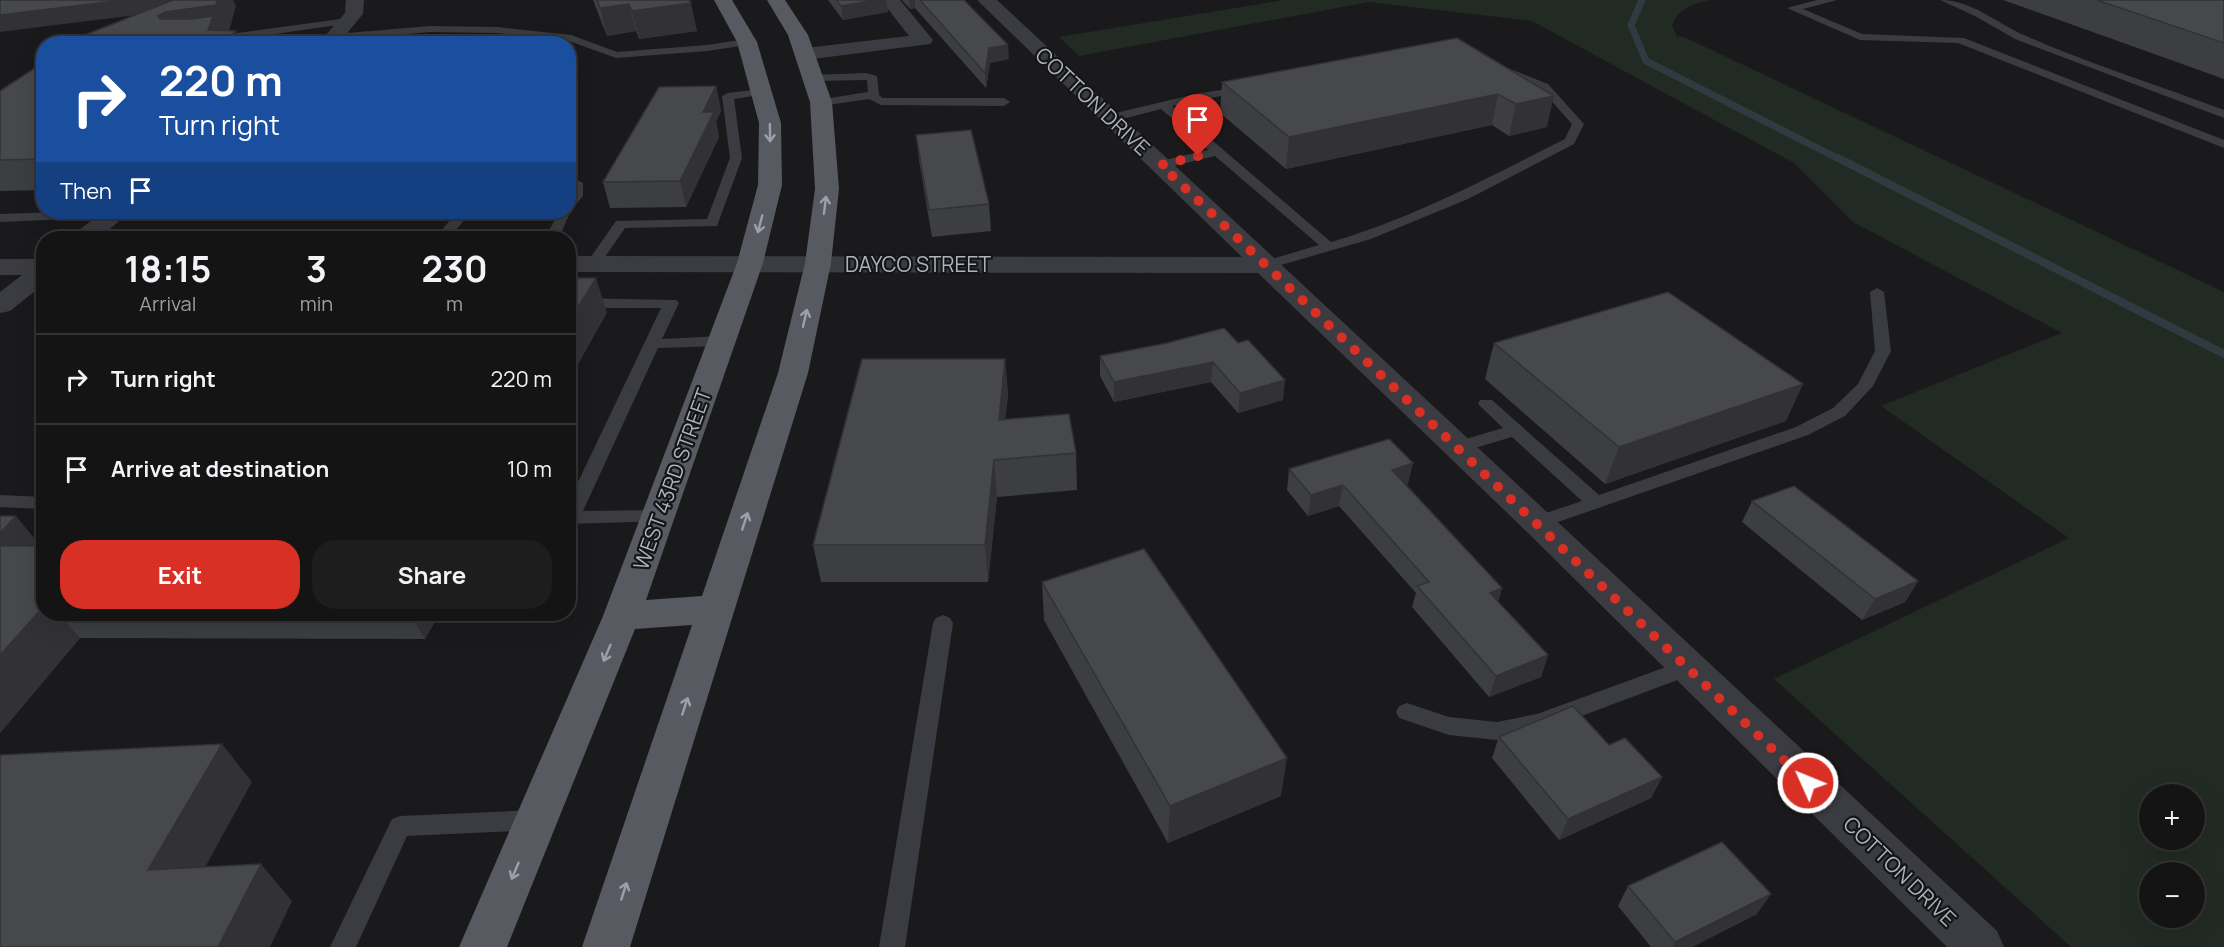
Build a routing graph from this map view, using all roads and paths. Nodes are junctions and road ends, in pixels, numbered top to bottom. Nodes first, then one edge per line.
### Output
1 (355, 0) edge
2 (723, 0) edge
3 (776, 0) edge
4 (890, 0) edge
5 (986, 0) edge
6 (1832, 0) edge
7 (1945, 0) edge
8 (348, 21) junction
9 (238, 36) edge
10 (335, 36) edge
11 (367, 36) edge
12 (552, 36) edge
13 (576, 40) edge
14 (779, 41) junction
15 (1488, 63) edge
16 (812, 78) junction
17 (1257, 86) edge
18 (761, 92) junction
19 (872, 96) junction
20 (821, 102) junction
21 (1004, 102) dead end
22 (1162, 105) junction
23 (2224, 114) edge
24 (1111, 118) junction
25 (2224, 144) edge
26 (1217, 152) junction
27 (1161, 165) junction
28 (36, 216) edge
29 (0, 218) edge
30 (108, 219) edge
31 (458, 219) edge
32 (93, 231) edge
33 (448, 231) edge
34 (1329, 247) junction
35 (750, 263) junction
36 (818, 263) junction
37 (581, 264) edge
38 (1267, 265) junction
39 (0, 267) edge
40 (36, 269) edge
41 (36, 276) edge
42 (1877, 292) dead end
43 (576, 303) edge
44 (0, 305) edge
45 (722, 341) junction
46 (652, 344) junction
47 (1485, 404) dead end
48 (1515, 430) junction
49 (1458, 447) junction
50 (0, 501) edge
51 (36, 503) edge
52 (1596, 503) junction
53 (576, 507) edge
54 (658, 516) junction
55 (576, 518) edge
56 (1538, 523) junction
57 (717, 609) junction
58 (622, 616) junction
59 (942, 623) dead end
60 (1688, 667) junction
61 (1407, 712) dead end
62 (536, 820) junction
63 (343, 947) edge
64 (483, 947) edge
65 (606, 947) edge
66 (891, 947) edge
67 (1980, 947) edge

1 - 8 street
2 - 14 main road, WEST 43RD STREET
3 - 14 main road, WEST 43RD STREET
4 - 14 street
5 - 24 street, COTTON DRIVE
6 - 25 lane
7 - 23 lane
8 - 9 lane
8 - 10 street
11 - 12 lane
13 - 14 lane
14 - 16 main road, WEST 43RD STREET
14 - 18 main road, WEST 43RD STREET
15 - 34 lane
16 - 19 lane
16 - 20 main road, WEST 43RD STREET
17 - 22 lane
18 -> 35 main road, WEST 43RD STREET
18 - 37 lane
19 - 20 lane
19 - 21 lane
36 -> 20 main road, WEST 43RD STREET
22 - 24 lane
22 - 26 lane
24 - 27 street, COTTON DRIVE
26 - 27 lane
26 - 34 lane
27 - 38 street, COTTON DRIVE
28 - 29 lane
30 - 32 street
31 - 33 lane
34 - 38 lane
35 - 36 street, DAYCO STREET
35 - 37 street, DAYCO STREET
35 - 45 main road, WEST 43RD STREET
36 - 38 street, DAYCO STREET
57 -> 36 main road, WEST 43RD STREET
38 - 49 street, COTTON DRIVE
39 - 40 street
41 - 44 street
42 - 52 lane
43 - 46 lane
45 - 46 lane
45 - 54 main road, WEST 43RD STREET
46 - 53 lane
47 - 48 lane
48 - 49 lane
48 - 52 lane
49 - 56 street, COTTON DRIVE
50 - 51 lane
52 - 56 lane
54 - 55 lane
54 - 58 main road, WEST 43RD STREET
56 - 60 street, COTTON DRIVE
57 - 58 main road
65 -> 57 main road, WEST 43RD STREET
58 -> 62 main road, WEST 43RD STREET
59 - 66 lane
60 - 61 lane
60 - 67 street, COTTON DRIVE
62 - 63 lane
62 -> 64 main road, WEST 43RD STREET

